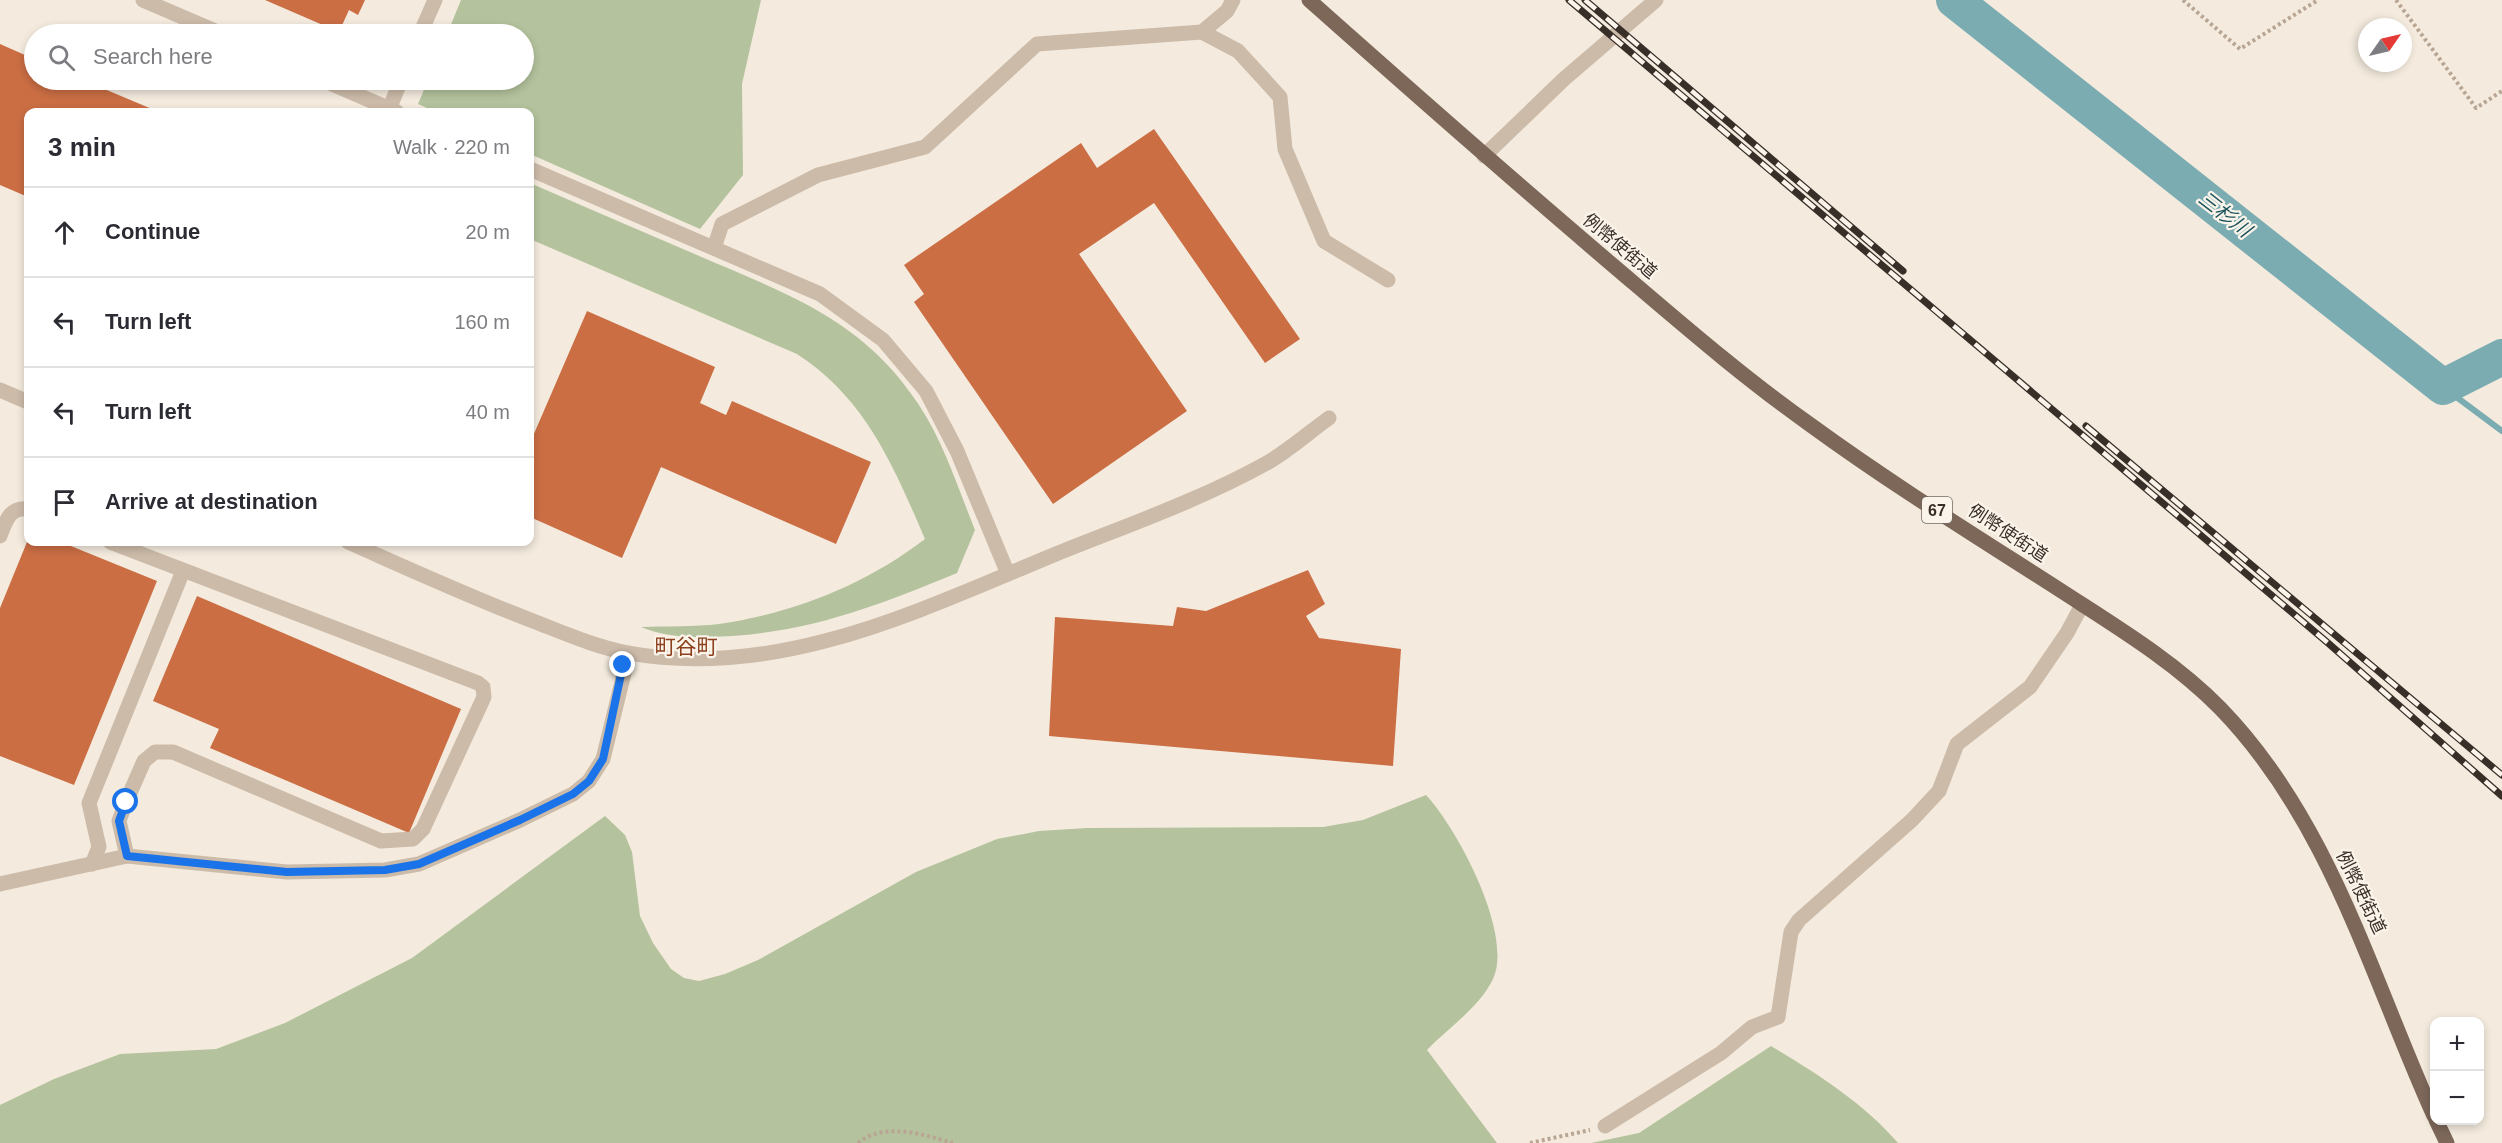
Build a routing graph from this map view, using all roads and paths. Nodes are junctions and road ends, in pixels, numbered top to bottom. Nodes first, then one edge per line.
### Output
1 (143, 0) edge
2 (435, 0) edge
3 (1233, 0) edge
4 (1309, 0) edge
5 (1656, 0) edge
6 (2182, 0) edge
7 (2318, 0) edge
8 (2396, 0) edge
9 (199, 24) edge
10 (424, 24) edge
11 (1202, 33) junction
12 (345, 90) edge
13 (398, 90) edge
14 (2502, 91) edge
15 (384, 108) edge
16 (392, 108) edge
17 (1484, 156) junction
18 (534, 171) edge
19 (714, 248) junction
20 (1388, 280) dead end
21 (0, 390) edge
22 (24, 400) edge
23 (1329, 418) dead end
24 (24, 509) edge
25 (0, 536) edge
26 (120, 546) edge
27 (357, 546) edge
28 (183, 571) junction
29 (1008, 574) junction
30 (2082, 605) junction
31 (629, 653) junction
32 (127, 856) junction
33 (92, 864) junction
34 (0, 884) edge
35 (2430, 1106) edge
36 (2438, 1125) edge
37 (1605, 1126) joint
38 (858, 1143) edge
39 (953, 1143) edge
40 (1530, 1143) edge
41 (2447, 1143) edge

1 - 9 street
2 - 10 street
3 - 11 street
4 - 17 main road, 例幣使街道 / 67
5 - 17 street
6 - 7 path
8 - 14 path
11 - 19 street
11 - 20 street
12 - 15 street
13 - 16 street
17 - 30 main road, 例幣使街道 / 67
18 - 19 street
19 - 29 street
21 - 22 street
23 - 29 street
24 - 25 street
26 - 28 street
27 - 31 street
28 - 32 street
28 - 33 street
29 - 31 street
30 - 35 main road, 例幣使街道 / 67
30 - 37 street
31 - 32 street
32 - 33 street
33 - 34 street
36 - 41 main road
37 - 40 path
38 - 39 path

